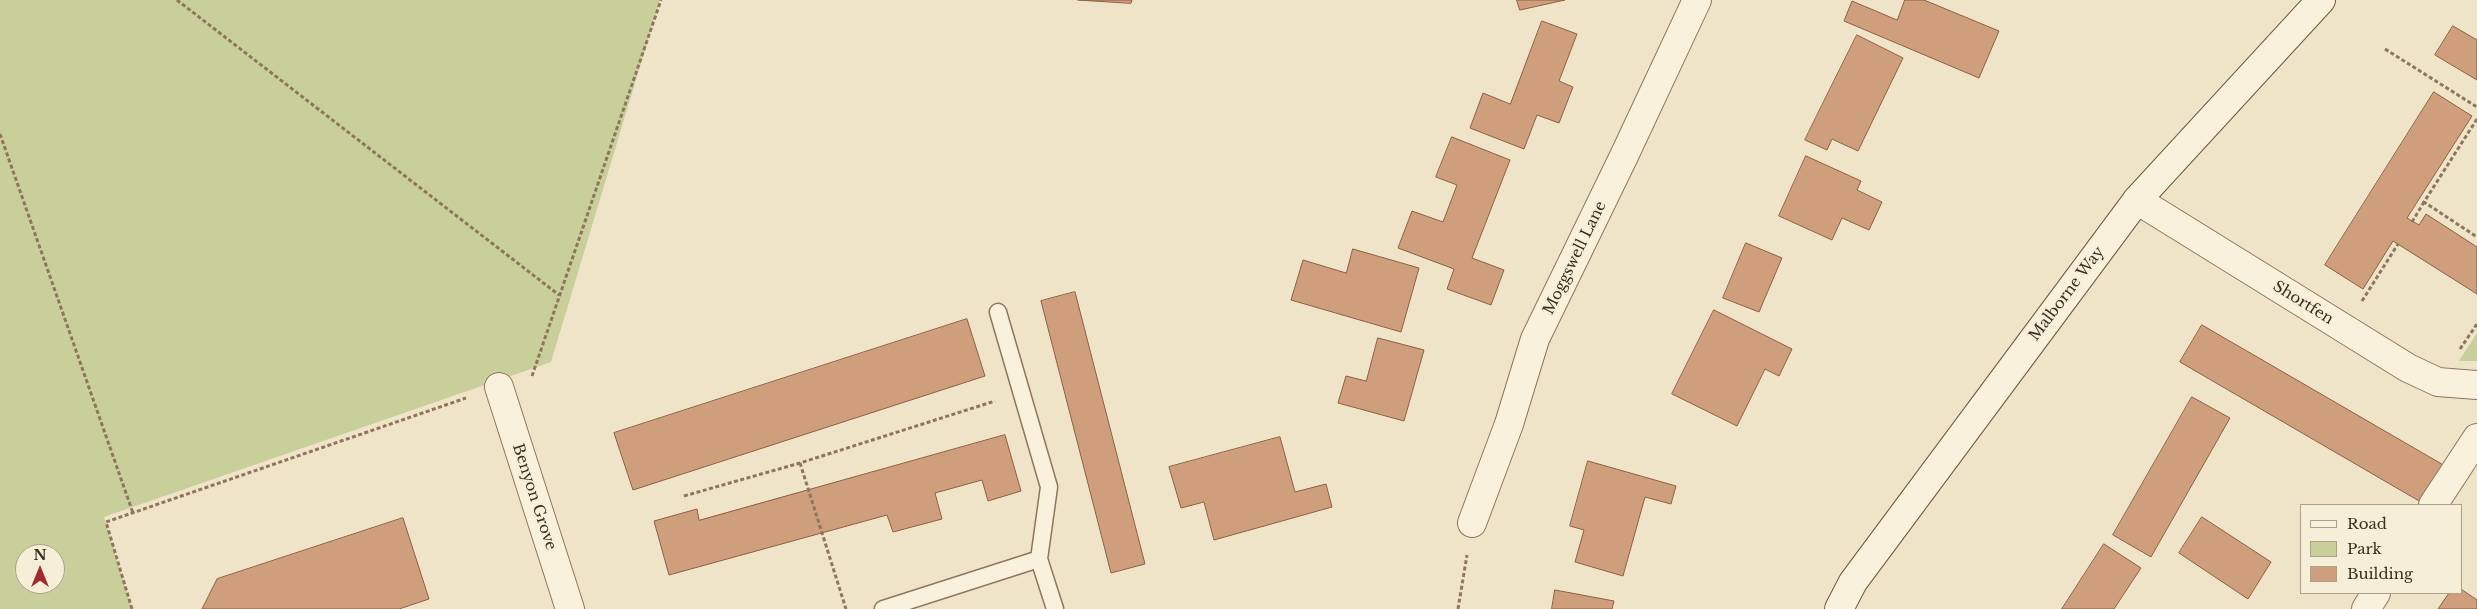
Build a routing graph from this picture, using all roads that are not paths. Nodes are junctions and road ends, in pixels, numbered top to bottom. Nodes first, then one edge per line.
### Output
1 (1697, 0) edge
2 (2321, 0) edge
3 (2137, 200) junction
4 (998, 312) dead end
5 (2477, 384) edge
6 (499, 386) road end
7 (2477, 438) edge
8 (2434, 504) edge
9 (1472, 523) road end
10 (1039, 559) junction
11 (2375, 594) edge
12 (568, 608) edge
13 (883, 609) edge
14 (1055, 609) edge
15 (1839, 609) edge
16 (2366, 609) edge

1 - 9 street, Moggswell Lane
2 - 3 street, Malborne Way
3 - 5 street, Shortfen
3 - 15 street, Malborne Way
4 - 10 lane
6 - 12 street, Benyon Grove
7 - 8 street
10 - 13 lane
10 - 14 lane
11 - 16 street

